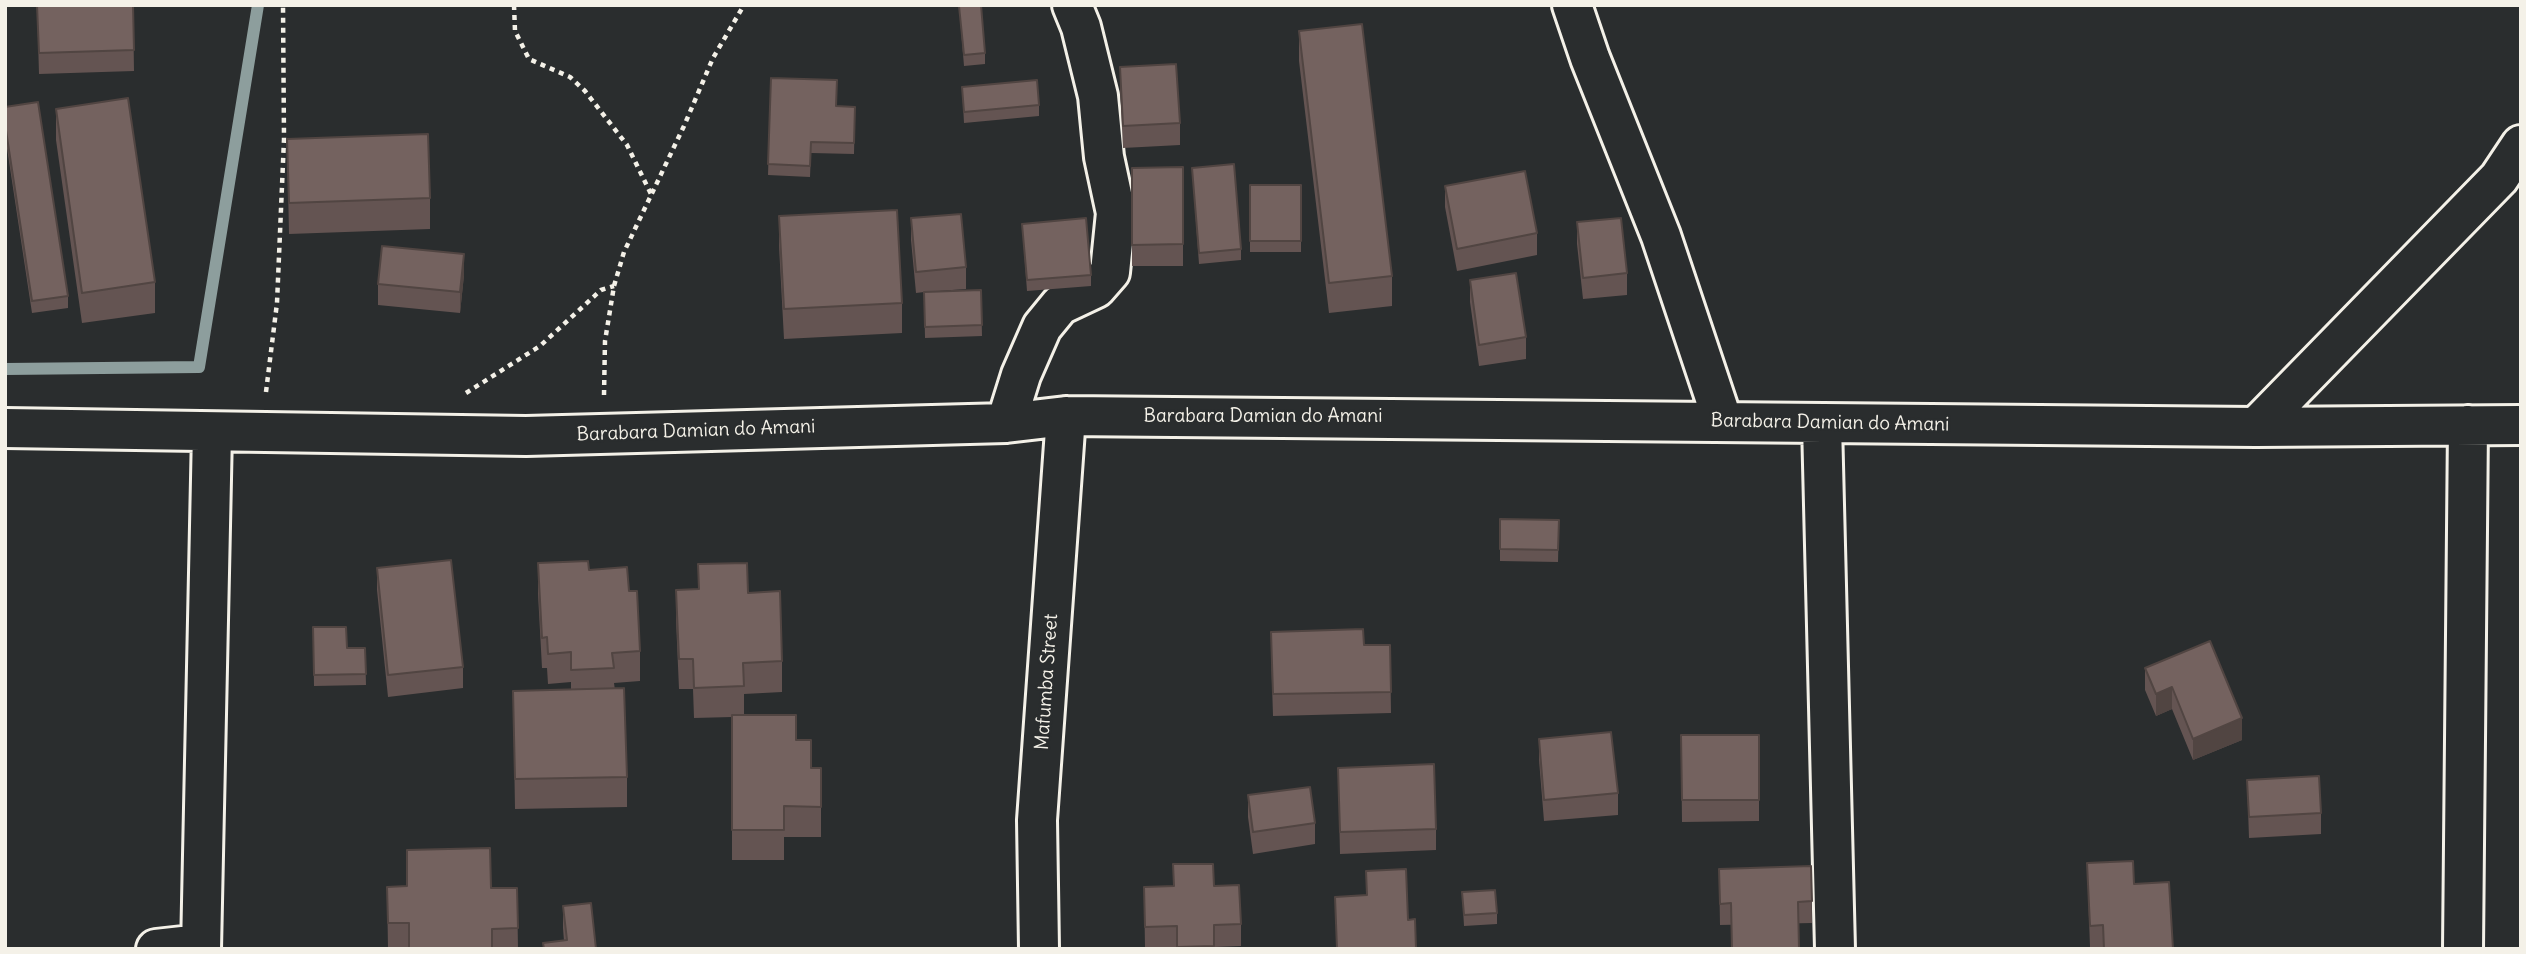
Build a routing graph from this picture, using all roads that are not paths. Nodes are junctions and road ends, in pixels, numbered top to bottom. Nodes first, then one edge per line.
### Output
1 (1072, 5) edge
2 (1572, 5) edge
3 (2521, 145) edge
4 (1066, 416) junction
5 (1723, 422) junction
6 (1006, 423) junction
7 (1822, 424) junction
8 (2468, 425) junction
9 (2521, 425) edge
10 (2256, 427) junction
11 (5, 428) edge
12 (212, 432) junction
13 (201, 946) edge
14 (156, 949) edge
15 (1039, 949) edge
16 (1835, 949) edge
17 (2463, 949) edge

1 - 6 street
2 - 5 street
3 - 10 street
4 - 5 street, Barabara Damian do Amani
4 - 6 street, Barabara Damian do Amani
4 - 15 street, Mafumba Street
5 - 7 street, Barabara Damian do Amani
6 - 12 street, Barabara Damian do Amani
7 - 10 street, Barabara Damian do Amani
7 - 16 street
8 - 9 street, Barabara Damian do Amani
8 - 10 street, Barabara Damian do Amani
8 - 17 street
11 - 12 street, Barabara Damian do Amani
12 - 13 street
13 - 14 street

